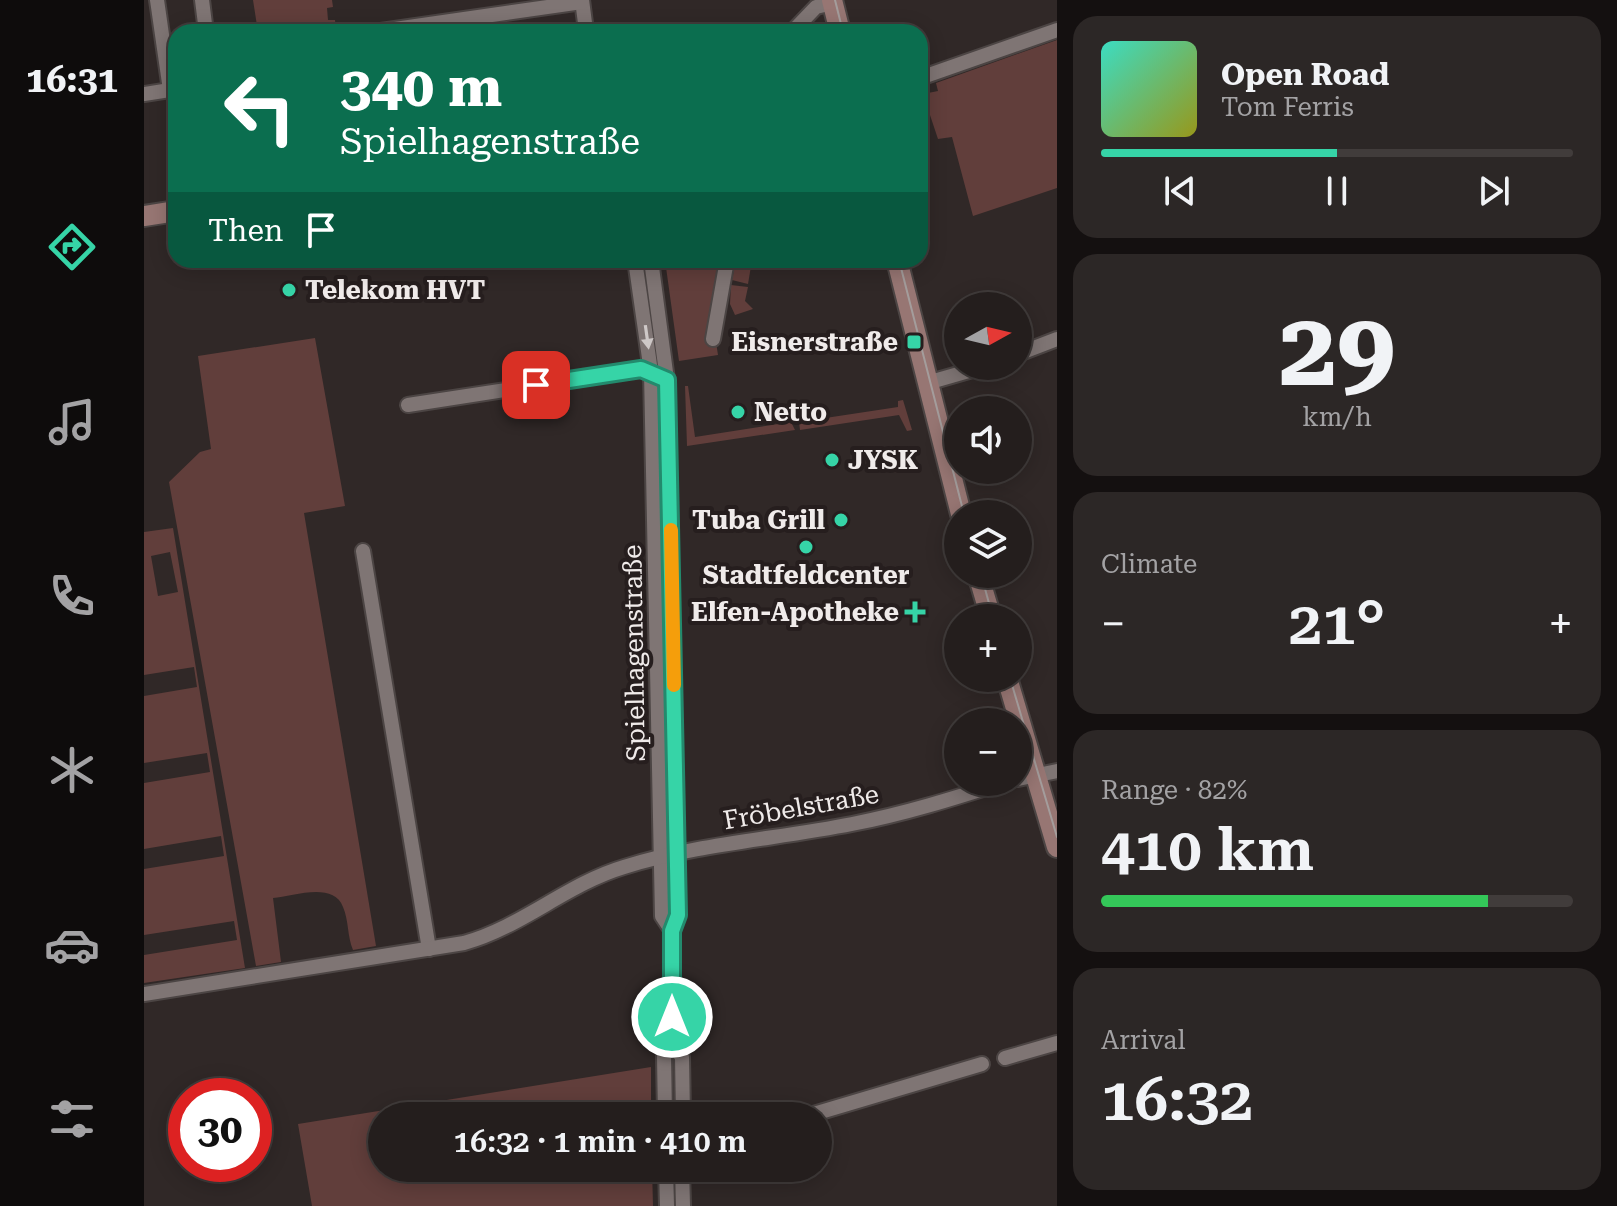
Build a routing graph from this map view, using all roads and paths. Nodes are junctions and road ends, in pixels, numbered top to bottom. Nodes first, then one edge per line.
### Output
1 (157, 0) edge
2 (202, 0) edge
3 (582, 1) edge
4 (833, 2) edge
5 (585, 23) dead end
6 (205, 24) edge
7 (428, 24) edge
8 (800, 24) edge
9 (838, 24) edge
10 (1057, 30) edge
11 (168, 62) edge
12 (928, 75) edge
13 (168, 91) edge
14 (144, 94) edge
15 (168, 212) edge
16 (144, 216) edge
17 (636, 268) edge
18 (652, 268) edge
19 (726, 268) edge
20 (899, 268) edge
21 (713, 339) dead end
22 (1057, 339) edge
23 (1032, 349) edge
24 (651, 372) junction
25 (944, 378) edge
26 (667, 380) junction
27 (927, 383) junction
28 (408, 405) dead end
29 (957, 500) edge
30 (363, 551) dead end
31 (1057, 771) edge
32 (1032, 777) edge
33 (1032, 790) edge
34 (954, 796) edge
35 (1057, 847) edge
36 (677, 854) junction
37 (661, 857) junction
38 (672, 931) junction
39 (429, 949) junction
40 (144, 994) edge
41 (1057, 1043) edge
42 (672, 1044) junction
43 (1005, 1058) dead end
44 (982, 1064) dead end
45 (665, 1102) edge
46 (683, 1102) edge
47 (832, 1109) edge
48 (666, 1182) edge
49 (682, 1182) edge
50 (667, 1206) edge
51 (683, 1206) edge

1 - 11 street
2 - 6 street
3 - 5 street
3 - 7 street
4 - 8 street
4 - 9 main road
10 - 12 street
13 - 14 street
15 - 16 main road
17 -> 24 street, Spielhagenstraße
18 - 26 street, Spielhagenstraße
19 - 21 street
20 - 27 main road
22 - 23 street
24 - 26 street
24 - 28 street
24 - 37 street, Spielhagenstraße
25 - 27 street
26 - 36 street, Spielhagenstraße
27 - 29 main road
30 - 39 street
31 - 32 street
33 - 35 main road
34 - 36 street, Fröbelstraße
36 - 37 street, Fröbelstraße
36 - 38 street, Spielhagenstraße
37 - 38 street, Spielhagenstraße
37 - 39 street, Fröbelstraße
38 - 42 street, Spielhagenstraße
39 - 40 street, Fröbelstraße
41 - 43 street
42 - 45 street, Spielhagenstraße
42 - 46 street, Spielhagenstraße
44 - 47 street
48 - 50 street
49 - 51 street

